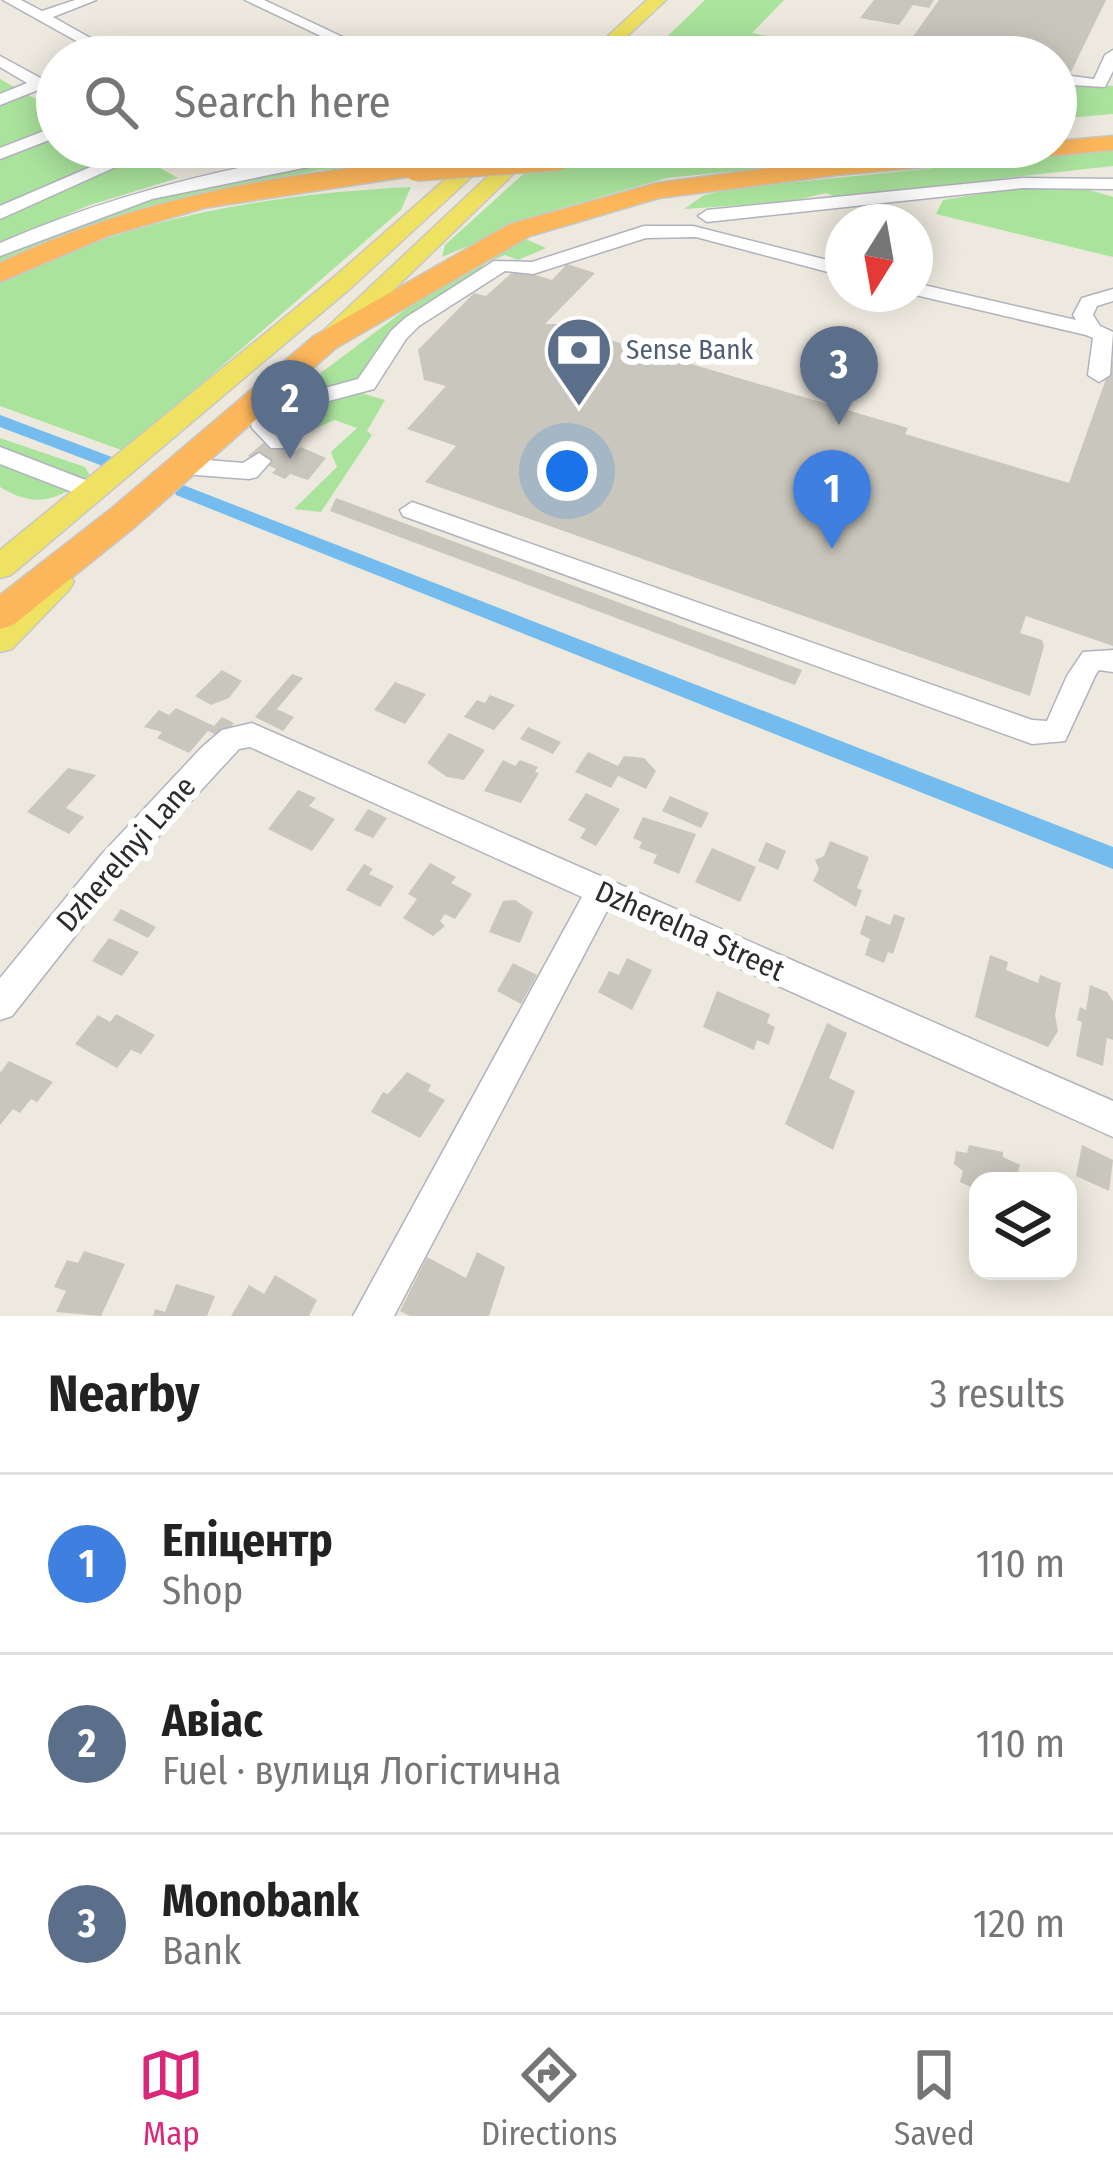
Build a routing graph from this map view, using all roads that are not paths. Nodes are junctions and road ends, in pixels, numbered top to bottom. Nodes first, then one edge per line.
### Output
1 (10, 0) edge
2 (89, 0) edge
3 (252, 0) edge
4 (664, 7) edge
5 (40, 17) junction
6 (76, 36) edge
7 (331, 36) edge
8 (624, 36) edge
9 (641, 36) edge
10 (1113, 55) edge
11 (0, 61) edge
12 (1077, 81) edge
13 (36, 82) edge
14 (36, 85) edge
15 (0, 100) edge
16 (1113, 120) edge
17 (1077, 123) edge
18 (36, 139) edge
19 (1113, 142) edge
20 (1077, 146) edge
21 (0, 154) edge
22 (142, 168) edge
23 (153, 168) edge
24 (429, 168) edge
25 (458, 168) edge
26 (509, 168) edge
27 (848, 168) edge
28 (1113, 188) edge
29 (0, 213) edge
30 (732, 224) junction
31 (702, 228) junction
32 (749, 245) junction
33 (0, 250) edge
34 (825, 264) edge
35 (0, 274) edge
36 (933, 293) edge
37 (1111, 295) edge
38 (1084, 308) junction
39 (1034, 315) junction
40 (1103, 335) edge
41 (326, 342) junction
42 (1113, 359) edge
43 (263, 397) junction
44 (279, 442) dead end
45 (0, 454) edge
46 (259, 461) dead end
47 (184, 465) junction
48 (105, 483) junction
49 (412, 509) dead end
50 (124, 517) junction
51 (0, 567) edge
52 (0, 615) edge
53 (0, 640) edge
54 (1113, 661) edge
55 (269, 740) joint
56 (601, 892) junction
57 (0, 1004) edge
58 (1113, 1119) edge
59 (373, 1316) edge

1 - 5 street
2 - 5 street
3 - 7 street
4 - 8 main road
4 - 9 main road
5 - 6 street
10 - 12 street
11 - 13 street
14 - 15 street
16 - 17 highway
18 - 21 street
19 - 20 highway
22 - 29 street
23 - 33 street
24 - 35 highway, bridge
25 - 48 main road
26 - 41 main road
27 - 41 highway
28 - 30 street
30 - 31 street
30 - 32 street
31 - 32 street
31 - 43 street
32 - 34 street
36 - 39 street
37 - 38 street
38 - 39 street
38 - 40 street
39 - 40 street
40 - 42 street
41 - 43 highway
43 - 44 street
43 - 47 highway
45 - 48 street
46 - 47 street
47 - 50 highway
48 - 51 main road
49 - 54 street
50 - 52 highway
50 - 53 main road
55 - 56 street, Dzherelna Street
55 - 57 street, Dzherelnyi Lane
56 - 58 street, Dzherelna Street
56 - 59 street

